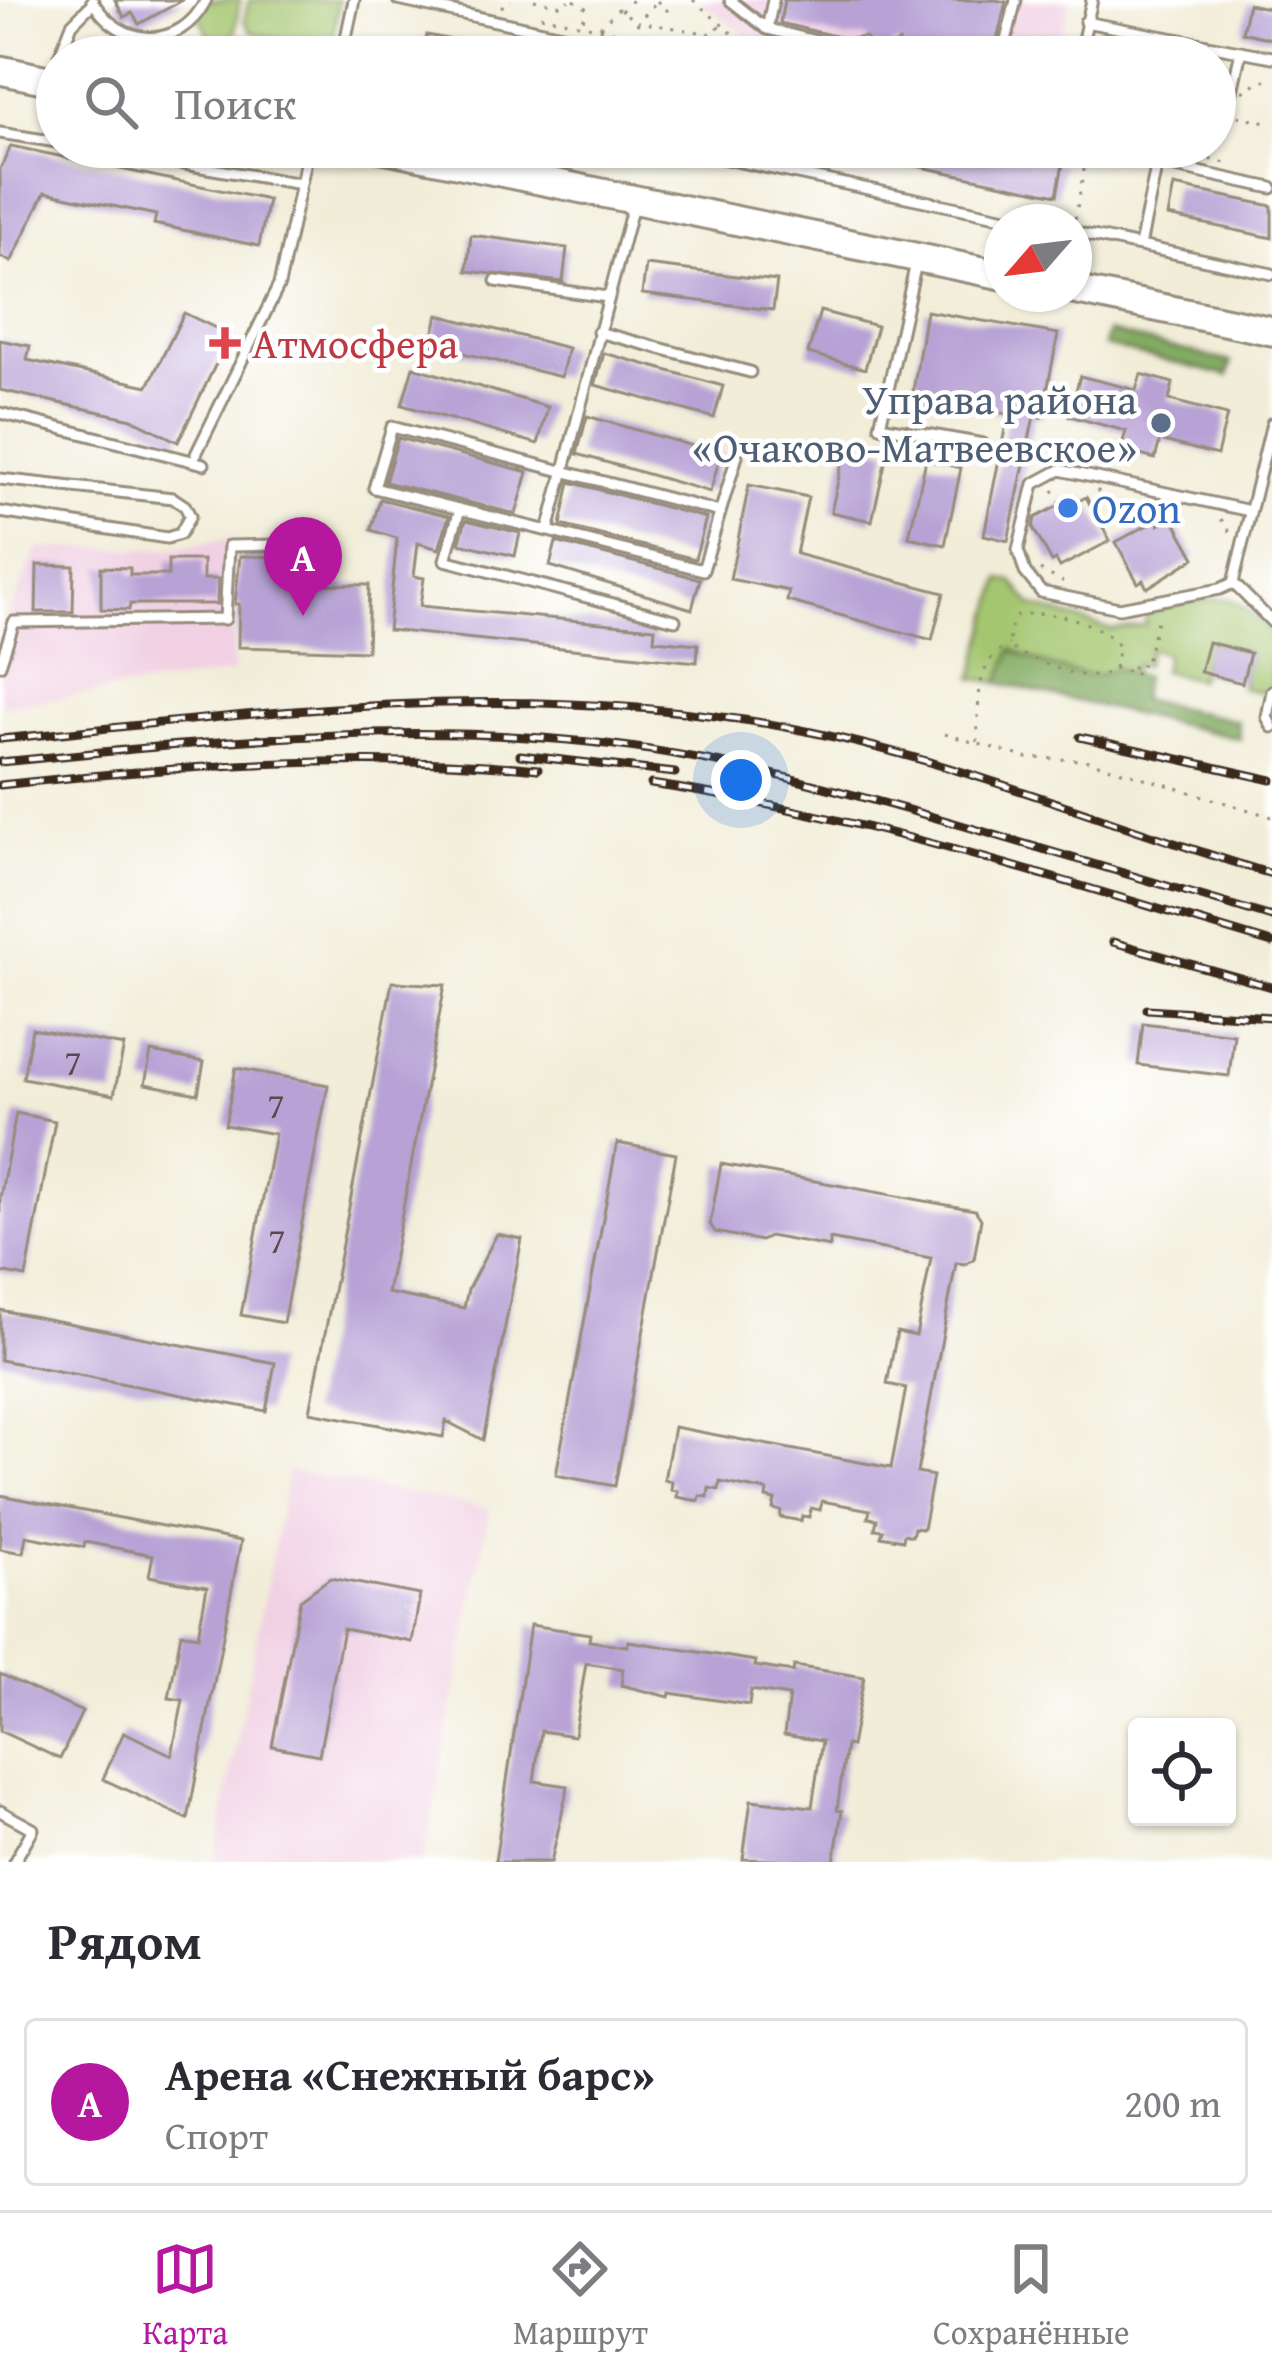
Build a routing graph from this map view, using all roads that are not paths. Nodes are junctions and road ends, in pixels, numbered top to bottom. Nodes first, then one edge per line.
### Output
1 (206, 0) edge
2 (354, 0) edge
3 (398, 0) edge
4 (730, 0) edge
5 (772, 0) edge
6 (1016, 0) edge
7 (1093, 0) edge
8 (92, 1) edge
9 (1085, 22) junction
10 (767, 29) junction
11 (68, 36) edge
12 (134, 36) edge
13 (171, 36) edge
14 (346, 36) edge
15 (561, 36) edge
16 (796, 36) edge
17 (1008, 36) edge
18 (1083, 36) edge
19 (1160, 36) edge
20 (1236, 50) edge
21 (1240, 51) junction
22 (1272, 58) edge
23 (0, 70) edge
24 (36, 71) edge
25 (1236, 71) edge
26 (0, 133) edge
27 (36, 139) edge
28 (207, 168) edge
29 (304, 168) edge
30 (479, 168) edge
31 (769, 168) edge
32 (1156, 168) edge
33 (1180, 168) edge
34 (301, 184) junction
35 (1272, 188) edge
36 (634, 200) junction
37 (984, 213) edge
38 (1092, 234) edge
39 (1140, 246) junction
40 (917, 258) junction
41 (984, 271) edge
42 (1272, 274) edge
43 (496, 281) dead end
44 (1092, 294) edge
45 (607, 297) junction
46 (1272, 331) edge
47 (598, 332) junction
48 (750, 372) dead end
49 (0, 413) edge
50 (1272, 423) edge
51 (983, 444) dead end
52 (737, 456) dead end
53 (564, 469) junction
54 (0, 479) edge
55 (460, 509) junction
56 (0, 512) edge
57 (721, 512) junction
58 (1250, 512) junction
59 (548, 531) junction
60 (321, 544) dead end
61 (1233, 583) junction
62 (675, 620) dead end
63 (1272, 622) edge
64 (0, 665) edge
65 (1272, 692) edge
66 (1272, 728) edge
67 (0, 1810) edge
68 (14, 1862) edge

1 - 13 lane
2 - 14 lane
3 - 15 lane
4 - 10 lane
5 - 10 lane
6 - 17 lane
7 - 9 lane
8 - 11 lane
8 - 12 lane
9 - 18 lane
9 - 19 lane
10 - 16 lane
20 - 21 lane
21 - 22 lane
21 - 25 lane
23 - 24 street
26 - 27 lane
28 - 34 lane
29 - 34 lane
30 - 36 street
31 - 37 lane
32 - 39 lane
33 - 35 lane
34 - 49 lane
36 - 40 street
36 - 45 lane
38 - 39 lane
39 - 42 lane
40 - 41 street
40 - 51 lane
43 - 45 lane
44 - 46 street
45 - 47 lane
47 - 48 lane
47 - 53 lane
50 - 58 lane
52 - 57 lane
53 - 55 lane
53 - 57 lane
53 - 59 lane
54 - 56 lane
55 - 59 lane
55 - 62 lane
57 - 59 lane
58 - 61 lane
58 - 61 lane
60 - 64 lane
61 - 63 lane
65 - 66 lane
67 - 68 lane

